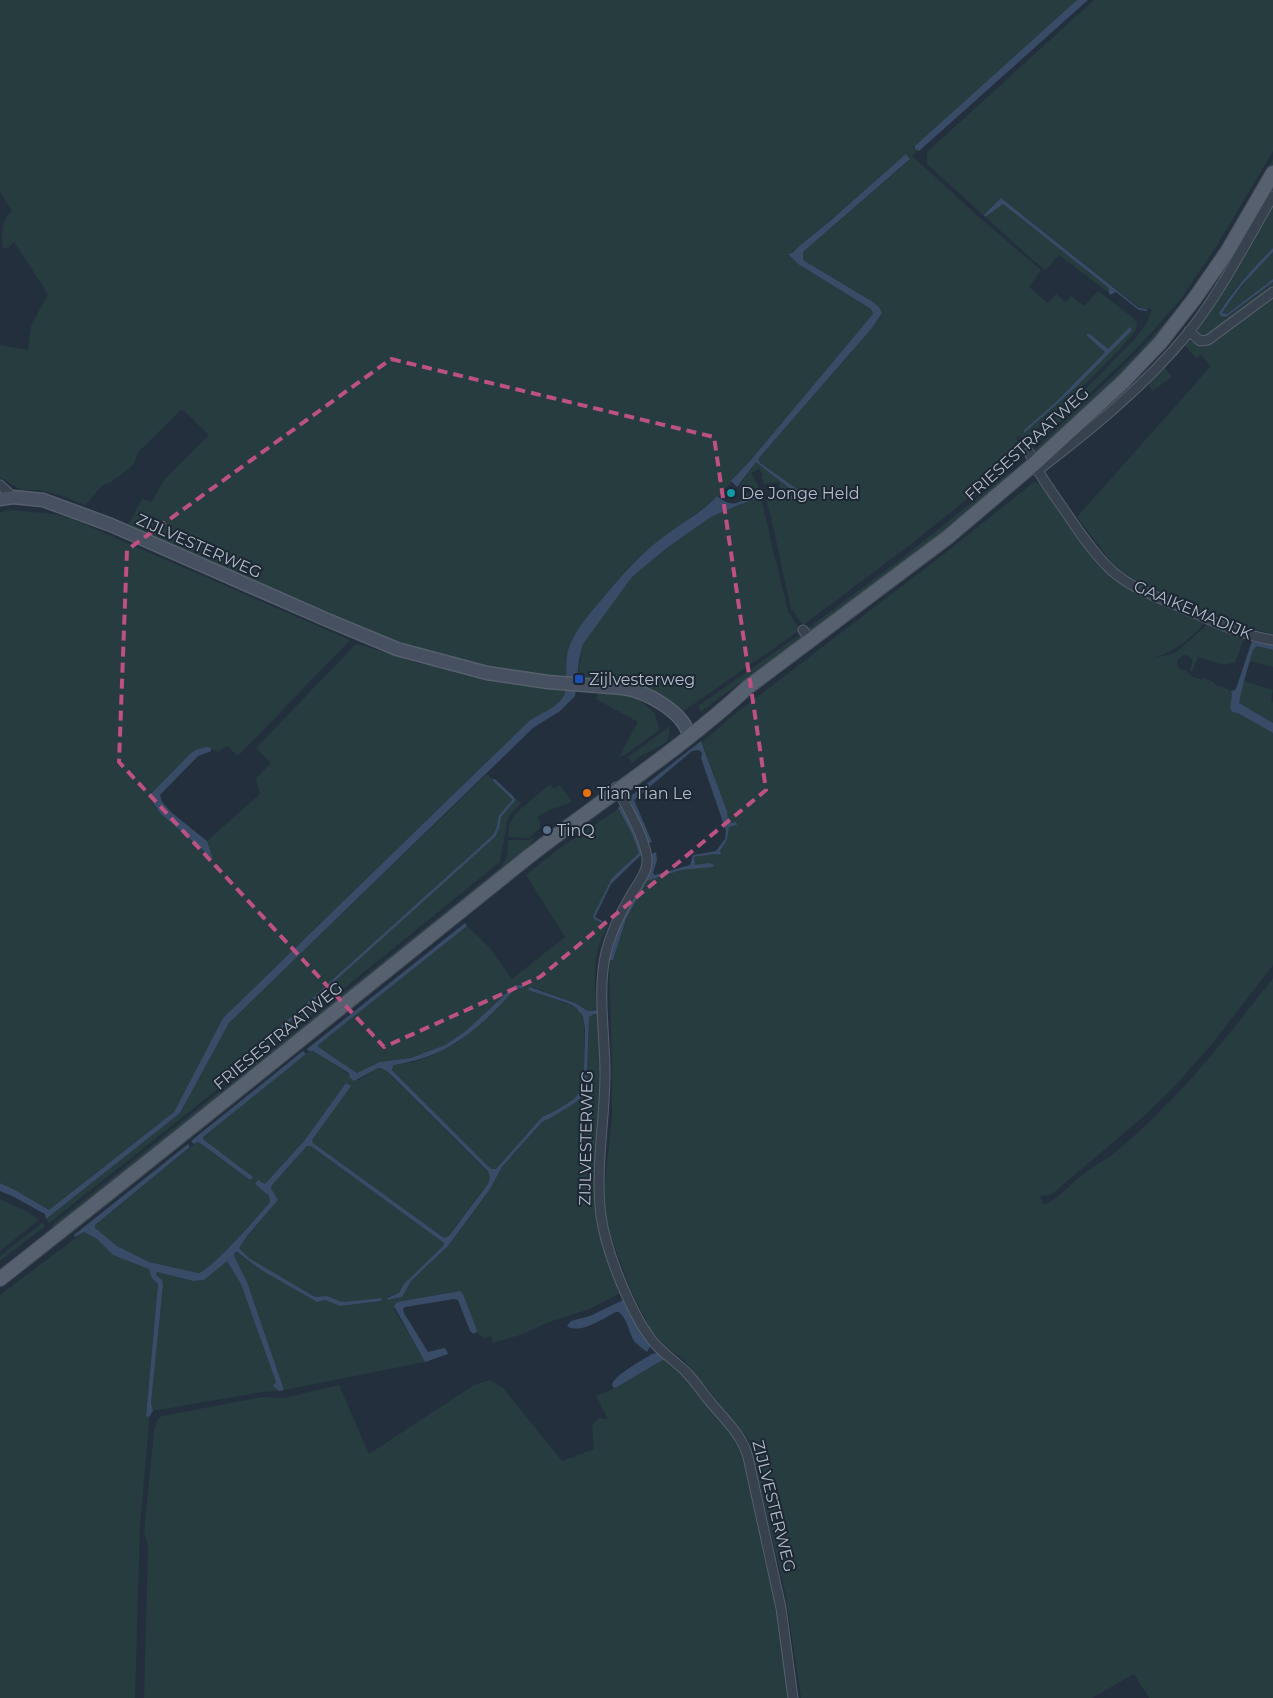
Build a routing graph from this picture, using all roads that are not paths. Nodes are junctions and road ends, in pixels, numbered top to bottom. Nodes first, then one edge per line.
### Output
1 (1273, 173) edge
2 (1273, 196) edge
3 (1273, 292) edge
4 (1189, 332) junction
5 (1034, 462) junction
6 (0, 485) edge
7 (14, 497) junction
8 (0, 499) edge
9 (1273, 640) edge
10 (686, 733) junction
11 (616, 788) junction
12 (0, 1279) edge
13 (793, 1698) edge

1 - 5 main road, FRIESESTRAATWEG
2 - 4 street, FRIESESTRAATWEG
3 - 4 street
4 - 5 street, FRIESESTRAATWEG
5 - 9 street, GAAIKEMADIJK
5 - 10 main road, FRIESESTRAATWEG
6 - 7 street
7 - 8 main road, ZIJLVESTERWEG
7 - 10 main road, ZIJLVESTERWEG
10 - 11 main road, FRIESESTRAATWEG
11 - 12 main road, FRIESESTRAATWEG
11 - 13 street, ZIJLVESTERWEG

